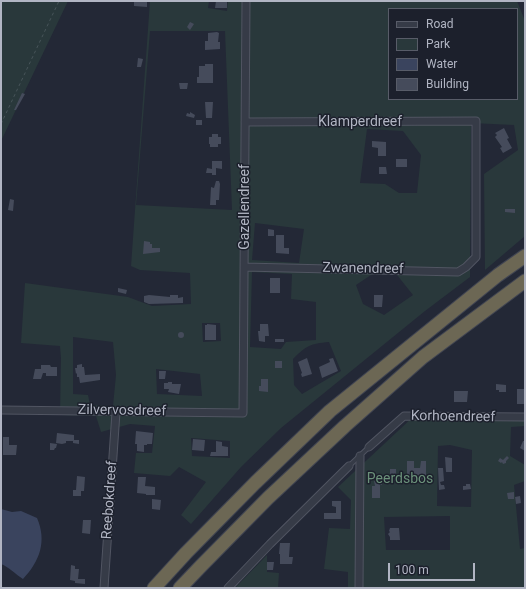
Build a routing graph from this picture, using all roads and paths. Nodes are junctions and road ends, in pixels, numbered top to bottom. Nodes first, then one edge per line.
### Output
1 (59, 1) edge
2 (246, 1) edge
3 (245, 122) junction
4 (1, 124) edge
5 (525, 256) edge
6 (476, 257) joint
7 (244, 267) junction
8 (525, 281) edge
9 (1, 410) edge
10 (116, 412) junction
11 (243, 413) joint
12 (525, 418) edge
13 (369, 447) joint
14 (360, 456) junction
15 (349, 466) joint
16 (104, 588) edge
17 (154, 588) edge
18 (180, 588) edge
19 (228, 588) edge
20 (359, 588) edge

1 - 4 path
2 - 3 street, Gazellendreef
3 - 6 street, Klamperdreef
3 - 7 street, Gazellendreef
5 - 17 highway
6 - 7 street, Zwanendreef
7 - 11 street, Gazellendreef
8 - 18 highway
9 - 10 street, Zilvervosdreef
10 - 11 street, Zilvervosdreef
10 - 16 street, Reebokdreef
12 - 13 street, Korhoendreef
13 - 14 lane
14 - 15 lane
14 - 20 street
15 - 19 street

